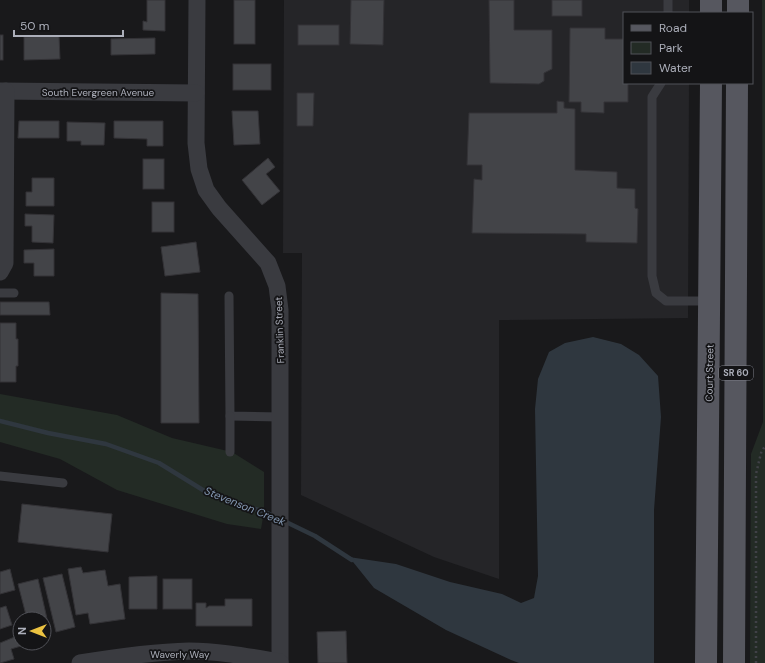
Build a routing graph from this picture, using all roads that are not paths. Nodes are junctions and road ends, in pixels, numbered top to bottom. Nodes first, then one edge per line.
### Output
1 (197, 0) edge
2 (668, 0) edge
3 (711, 0) edge
4 (738, 0) edge
5 (668, 12) edge
6 (711, 12) edge
7 (738, 12) edge
8 (659, 84) edge
9 (711, 84) edge
10 (737, 84) edge
11 (3, 91) edge
12 (196, 93) junction
13 (0, 272) edge
14 (736, 284) junction
15 (0, 293) edge
16 (710, 293) junction
17 (14, 294) dead end
18 (229, 296) dead end
19 (230, 416) junction
20 (280, 417) junction
21 (230, 452) dead end
22 (0, 476) edge
23 (63, 483) dead end
24 (280, 662) edge
25 (80, 663) edge
26 (706, 663) edge
27 (734, 663) edge

1 - 12 street, Franklin Street
2 - 5 lane
3 - 6 main road
4 - 7 main road
8 - 16 lane
9 - 16 main road, Court Street / SR 60
10 - 14 main road, SR 60
11 - 12 street, South Evergreen Avenue
11 - 13 street
12 - 20 street, Franklin Street
14 - 16 street
14 - 27 main road, SR 60
15 - 17 lane
16 - 26 main road, Court Street / SR 60
18 - 19 lane
19 - 20 lane
19 - 21 lane
20 - 24 street, Franklin Street
22 - 23 lane
24 - 25 street, Waverly Way

